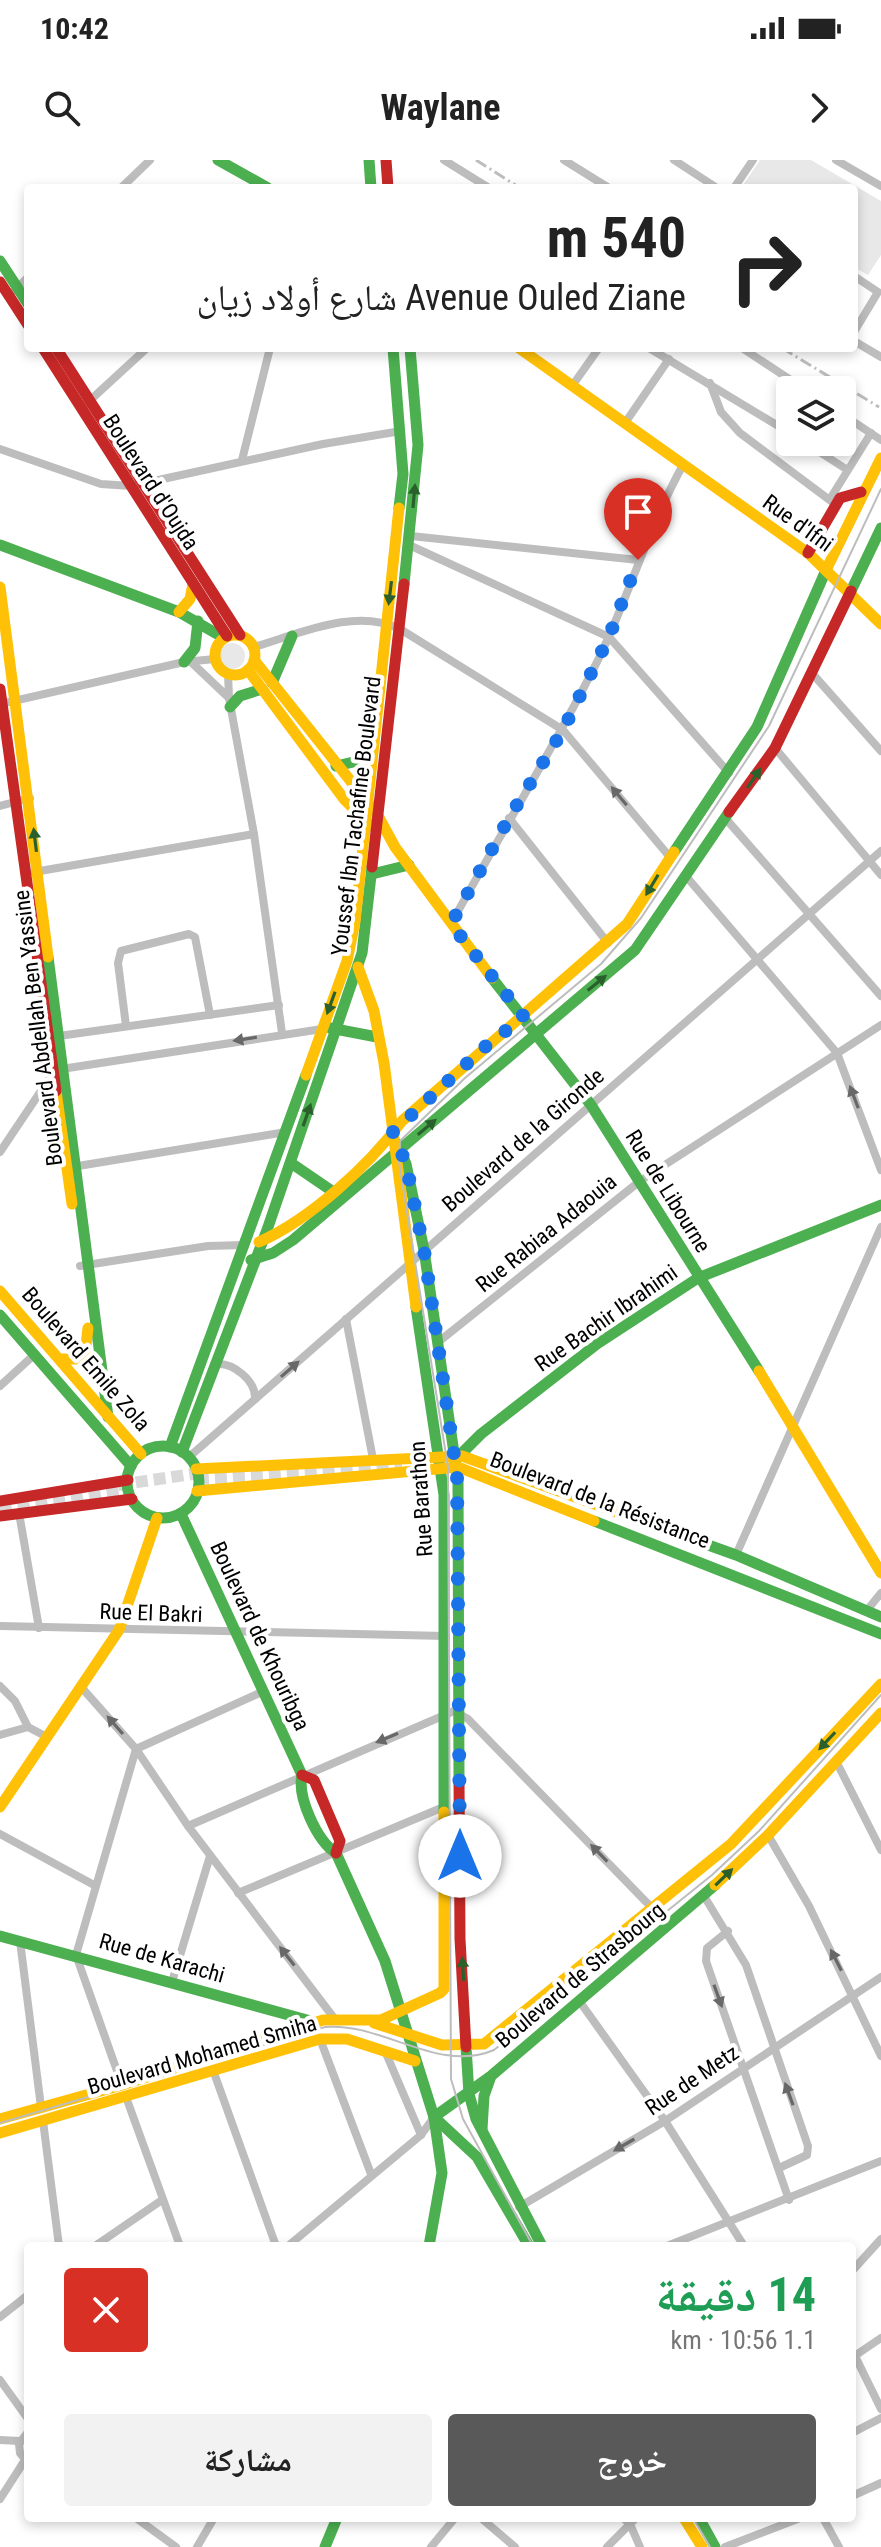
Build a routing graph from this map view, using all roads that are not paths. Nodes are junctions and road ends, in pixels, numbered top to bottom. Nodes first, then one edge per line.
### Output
1 (150, 160) edge
2 (218, 160) edge
3 (369, 160) edge
4 (386, 160) edge
5 (444, 160) edge
6 (564, 160) edge
7 (674, 160) edge
8 (753, 160) edge
9 (836, 160) edge
10 (575, 163) edge
11 (858, 166) edge
12 (125, 184) edge
13 (261, 184) edge
14 (371, 184) edge
15 (388, 184) edge
16 (483, 184) edge
17 (604, 184) edge
18 (711, 184) edge
19 (737, 184) edge
20 (881, 186) edge
21 (0, 261) edge
22 (858, 278) edge
23 (24, 281) edge
24 (0, 282) edge
25 (880, 290) edge
26 (14, 292) junction
27 (24, 301) edge
28 (24, 316) edge
29 (858, 326) edge
30 (858, 343) edge
31 (46, 352) edge
32 (58, 352) edge
33 (143, 352) edge
34 (269, 352) edge
35 (393, 352) edge
36 (410, 352) edge
37 (525, 352) edge
38 (596, 352) edge
39 (656, 352) edge
40 (748, 352) edge
41 (881, 357) edge
42 (669, 359) junction
43 (785, 376) edge
44 (710, 383) junction
45 (572, 386) junction
46 (86, 405) junction
47 (625, 423) junction
48 (856, 423) edge
49 (776, 424) edge
50 (401, 431) junction
51 (871, 433) junction
52 (881, 440) edge
53 (0, 449) edge
54 (826, 456) edge
55 (881, 458) edge
56 (242, 460) junction
57 (683, 465) junction
58 (846, 469) junction
59 (136, 484) junction
60 (861, 492) junction
61 (833, 501) junction
62 (881, 528) edge
63 (410, 541) junction
64 (0, 545) edge
65 (808, 553) junction
66 (638, 560) junction
67 (827, 568) junction
68 (192, 575) junction
69 (0, 587) edge
70 (851, 591) junction
71 (179, 612) junction
72 (198, 621) junction
73 (387, 622) junction
74 (881, 624) edge
75 (400, 629) junction
76 (292, 636) junction
77 (230, 637) junction
78 (609, 637) junction
79 (215, 659) junction
80 (252, 659) junction
81 (187, 661) junction
82 (811, 672) junction
83 (228, 673) junction
84 (267, 686) junction
85 (0, 689) edge
86 (17, 700) junction
87 (229, 703) junction
88 (1, 704) edge
89 (563, 730) junction
90 (775, 748) junction
91 (881, 751) edge
92 (371, 758) junction
93 (336, 766) junction
94 (729, 773) junction
95 (30, 798) junction
96 (17, 801) junction
97 (366, 802) junction
98 (0, 806) edge
99 (377, 814) junction
100 (509, 818) junction
101 (726, 819) junction
102 (364, 820) junction
103 (376, 831) junction
104 (254, 834) junction
105 (395, 847) junction
106 (881, 851) edge
107 (669, 856) junction
108 (869, 861) junction
109 (409, 865) junction
110 (39, 871) junction
111 (26, 873) junction
112 (372, 874) junction
113 (685, 875) junction
114 (881, 875) edge
115 (810, 912) junction
116 (451, 924) junction
117 (608, 943) junction
118 (757, 959) junction
119 (358, 967) junction
120 (881, 996) edge
121 (279, 1005) junction
122 (210, 1015) junction
123 (524, 1017) junction
124 (881, 1025) edge
125 (126, 1026) junction
126 (336, 1028) junction
127 (322, 1029) junction
128 (282, 1033) junction
129 (538, 1034) junction
130 (59, 1036) junction
131 (377, 1037) junction
132 (837, 1053) junction
133 (59, 1069) junction
134 (591, 1105) junction
135 (286, 1132) junction
136 (393, 1132) junction
137 (397, 1151) junction
138 (0, 1152) edge
139 (291, 1163) junction
140 (71, 1168) junction
141 (881, 1170) edge
142 (640, 1181) junction
143 (332, 1191) junction
144 (881, 1205) edge
145 (881, 1227) edge
146 (262, 1241) junction
147 (244, 1245) junction
148 (424, 1250) junction
149 (255, 1260) junction
150 (411, 1260) junction
151 (238, 1262) junction
152 (84, 1265) junction
153 (698, 1278) junction
154 (0, 1291) edge
155 (0, 1315) edge
156 (346, 1319) junction
157 (437, 1343) junction
158 (34, 1355) junction
159 (61, 1359) junction
160 (217, 1364) junction
161 (0, 1386) edge
162 (255, 1399) junction
163 (108, 1417) junction
164 (793, 1426) junction
165 (170, 1447) junction
166 (141, 1454) junction
167 (186, 1454) junction
168 (373, 1459) junction
169 (457, 1459) junction
170 (441, 1461) junction
171 (131, 1466) junction
172 (196, 1469) junction
173 (128, 1480) junction
174 (197, 1491) junction
175 (132, 1499) junction
176 (0, 1501) edge
177 (19, 1513) junction
178 (181, 1514) junction
179 (0, 1516) edge
180 (157, 1518) junction
181 (736, 1555) junction
182 (881, 1573) edge
183 (881, 1593) edge
184 (875, 1614) edge
185 (0, 1626) edge
186 (39, 1628) junction
187 (119, 1630) junction
188 (876, 1632) edge
189 (235, 1633) junction
190 (446, 1636) junction
191 (881, 1684) edge
192 (0, 1686) edge
193 (82, 1688) junction
194 (264, 1691) junction
195 (445, 1713) junction
196 (460, 1713) junction
197 (881, 1713) edge
198 (28, 1727) junction
199 (0, 1735) edge
200 (47, 1737) junction
201 (136, 1749) junction
202 (836, 1761) junction
203 (302, 1775) junction
204 (446, 1806) junction
205 (0, 1807) edge
206 (188, 1826) junction
207 (0, 1834) edge
208 (768, 1835) junction
209 (881, 1850) edge
210 (336, 1853) junction
211 (210, 1856) junction
212 (94, 1885) junction
213 (238, 1893) junction
214 (704, 1896) junction
215 (653, 1909) junction
216 (728, 1931) junction
217 (0, 1936) edge
218 (20, 1941) junction
219 (76, 1955) junction
220 (881, 1977) edge
221 (172, 1982) junction
222 (854, 1995) junction
223 (580, 2002) junction
224 (402, 2010) junction
225 (286, 2014) junction
226 (334, 2018) junction
227 (312, 2023) junction
228 (374, 2023) junction
229 (287, 2033) junction
230 (409, 2034) junction
231 (320, 2039) junction
232 (468, 2047) junction
233 (773, 2048) junction
234 (385, 2051) junction
235 (881, 2056) edge
236 (415, 2061) junction
237 (743, 2067) junction
238 (213, 2070) junction
239 (491, 2076) junction
240 (122, 2085) junction
241 (469, 2094) junction
242 (126, 2097) junction
243 (41, 2107) junction
244 (434, 2117) junction
245 (0, 2119) edge
246 (43, 2121) junction
247 (665, 2121) junction
248 (0, 2133) edge
249 (483, 2133) junction
250 (421, 2135) junction
251 (881, 2161) edge
252 (779, 2168) junction
253 (371, 2174) junction
254 (162, 2200) junction
255 (789, 2200) junction
256 (518, 2207) junction
257 (730, 2222) junction
258 (881, 2239) edge
259 (58, 2242) edge
260 (101, 2242) edge
261 (178, 2242) edge
262 (275, 2242) edge
263 (293, 2242) edge
264 (430, 2242) edge
265 (527, 2242) edge
266 (540, 2242) edge
267 (678, 2242) edge
268 (742, 2242) edge
269 (856, 2267) edge
270 (24, 2298) edge
271 (0, 2317) edge
272 (881, 2338) edge
273 (856, 2354) edge
274 (856, 2362) edge
275 (0, 2380) edge
276 (881, 2409) edge
277 (24, 2413) edge
278 (881, 2418) edge
279 (856, 2431) edge
280 (24, 2436) edge
281 (0, 2440) edge
282 (20, 2441) junction
283 (24, 2458) edge
284 (24, 2465) edge
285 (881, 2483) edge
286 (856, 2494) edge
287 (0, 2499) edge
288 (142, 2522) edge
289 (212, 2522) edge
290 (335, 2522) edge
291 (452, 2522) edge
292 (486, 2522) edge
293 (628, 2522) edge
294 (631, 2522) edge
295 (686, 2522) edge
296 (701, 2522) edge
297 (790, 2522) edge
298 (825, 2522) edge
299 (176, 2547) edge
300 (197, 2547) edge
301 (325, 2547) edge
302 (431, 2547) edge
303 (515, 2547) edge
304 (607, 2547) edge
305 (640, 2547) edge
306 (702, 2547) edge
307 (715, 2547) edge
308 (725, 2547) edge
309 (839, 2547) edge

1 - 12 street
2 - 13 main road
3 - 14 main road
4 - 15 main road
5 - 16 street
6 - 10 street
7 - 18 street
8 - 19 street
9 - 11 street
10 - 17 street
11 - 20 street
21 - 26 main road
22 - 25 street
23 - 26 street
24 - 26 main road
25 - 29 street
26 - 27 main road
26 - 28 main road
30 - 41 street
31 - 46 main road, Boulevard d'Oujda
32 - 46 main road, Boulevard d'Oujda
33 - 46 street
34 - 56 street
35 - 50 main road, Youssef Ibn Tachafine Boulevard
63 -> 36 main road, Youssef Ibn Tachafine Boulevard
37 - 45 main road, Rue d'Ifni
38 - 45 street
39 - 42 street
40 - 43 street
42 - 44 street
42 - 47 street
44 - 49 street
44 - 61 street
45 - 47 main road, Rue d'Ifni
46 - 59 main road, Boulevard d'Oujda
47 - 57 main road, Rue d'Ifni
48 - 51 street
50 - 56 street
50 -> 73 main road, Youssef Ibn Tachafine Boulevard
51 - 52 street
51 - 58 street
53 - 59 street
54 - 58 street
55 - 60 main road
56 - 59 street
57 - 65 main road, Rue d'Ifni
57 - 66 street
58 - 61 street
59 - 68 main road, Boulevard d'Oujda
60 - 61 main road
60 - 67 main road
61 - 65 main road
62 - 70 main road
63 - 66 street
63 - 75 main road, Youssef Ibn Tachafine Boulevard
63 - 78 street
64 - 71 main road
65 - 67 main road, Rue d'Ifni
66 - 78 street
67 - 70 main road, Rue d'Ifni
67 - 94 main road
68 - 71 main road
68 - 77 main road, Boulevard d'Oujda
69 - 86 main road, Boulevard Abdellah Ben Yassine
70 - 74 main road, Rue d'Ifni
70 - 82 main road
71 - 72 main road
72 - 77 main road
72 - 81 main road
73 - 75 street
73 - 76 street
73 - 92 main road, Youssef Ibn Tachafine Boulevard
75 - 89 street
75 - 99 main road, Youssef Ibn Tachafine Boulevard
76 - 80 street
76 - 84 main road
77 - 79 main road
77 - 80 main road
78 - 89 street
78 - 94 street
79 - 81 street
79 - 83 main road
80 - 83 main road
80 - 84 main road
81 - 86 street
81 - 87 street
82 - 90 main road
82 - 91 street
83 - 87 street
84 - 87 main road
84 - 93 main road
84 - 102 main road
85 - 88 main road, Boulevard Abdellah Ben Yassine
86 - 88 street
86 - 95 main road, Boulevard Abdellah Ben Yassine
87 - 104 street
88 - 96 main road, Boulevard Abdellah Ben Yassine
89 - 100 street
107 -> 89 street
101 -> 90 main road
90 - 108 street
92 - 93 main road
92 - 97 main road, Youssef Ibn Tachafine Boulevard
93 - 97 main road
94 - 107 main road
95 - 96 street
110 -> 95 main road, Boulevard Abdellah Ben Yassine
96 - 98 street
96 - 111 main road, Boulevard Abdellah Ben Yassine
97 - 99 main road
97 - 102 main road, Youssef Ibn Tachafine Boulevard
99 - 103 main road, Youssef Ibn Tachafine Boulevard
99 - 105 main road
100 - 116 street
100 - 117 street
101 - 113 main road
101 - 115 street
102 - 103 main road
102 -> 127 main road, Youssef Ibn Tachafine Boulevard
103 - 105 main road
103 - 112 main road, Youssef Ibn Tachafine Boulevard
104 - 110 street
104 - 121 street
105 - 109 main road, Rue de Libourne
106 - 108 street, Boulevard de la Gironde
107 -> 117 main road
108 - 114 street
108 - 115 street, Boulevard de la Gironde
109 - 112 main road
109 - 116 main road, Rue de Libourne
110 - 111 street
110 - 130 main road, Boulevard Abdellah Ben Yassine
111 - 133 main road, Boulevard Abdellah Ben Yassine
112 - 119 main road, Youssef Ibn Tachafine Boulevard
113 - 118 street
129 -> 113 main road
115 - 118 street, Boulevard de la Gironde
115 - 120 street
116 - 123 main road, Rue de Libourne
117 - 123 main road
118 - 132 street
118 - 134 street, Boulevard de la Gironde
119 - 126 main road, Youssef Ibn Tachafine Boulevard
119 - 131 main road
121 - 122 street
121 - 128 street
122 - 125 street
122 - 125 street
123 - 129 main road, Rue de Libourne
123 - 136 main road
124 - 132 street, Rue Rabiaa Adaouia
125 - 130 street
126 - 127 main road
126 - 131 main road
139 -> 126 main road, Youssef Ibn Tachafine Boulevard
127 - 128 street
127 - 135 main road, Youssef Ibn Tachafine Boulevard
128 -> 133 street
129 - 134 main road, Rue de Libourne
137 -> 129 main road
130 - 133 main road, Boulevard Abdellah Ben Yassine
131 - 136 main road
141 -> 132 street
132 - 142 street, Rue Rabiaa Adaouia
133 - 138 street
133 - 140 main road, Boulevard Abdellah Ben Yassine
134 - 142 main road, Rue de Libourne
134 - 148 street, Boulevard de la Gironde
135 - 140 street
135 - 147 main road, Youssef Ibn Tachafine Boulevard
136 - 137 main road
136 - 143 main road
137 - 148 main road
137 - 149 main road
137 - 150 main road, Rue Barathon
139 - 143 main road
139 - 146 main road, Youssef Ibn Tachafine Boulevard
140 - 152 main road, Boulevard Abdellah Ben Yassine
142 - 153 main road, Rue de Libourne
142 - 157 street, Rue Rabiaa Adaouia
143 - 146 main road
144 - 153 main road, Rue Bachir Ibrahimi
145 - 164 street
146 - 147 main road
146 - 149 main road, Youssef Ibn Tachafine Boulevard
147 - 151 main road, Youssef Ibn Tachafine Boulevard
147 - 152 street
148 - 150 street, Boulevard de la Gironde
148 - 157 main road
149 - 151 main road
149 - 160 main road, Youssef Ibn Tachafine Boulevard
150 - 156 street, Boulevard de la Gironde
150 - 170 main road, Rue Barathon
151 - 165 main road, Youssef Ibn Tachafine Boulevard
152 - 159 main road, Boulevard Abdellah Ben Yassine
152 - 163 main road, Boulevard Abdellah Ben Yassine
153 - 164 main road, Rue de Libourne
153 - 169 main road, Rue Bachir Ibrahimi
154 - 159 main road, Boulevard Emile Zola
155 - 158 main road, Boulevard Emile Zola
162 -> 156 street, Boulevard de la Gironde
156 - 168 street
157 - 169 main road
158 - 161 street
158 - 171 main road, Boulevard Emile Zola
159 - 163 main road, Boulevard Emile Zola
160 - 162 street
160 - 167 main road, Youssef Ibn Tachafine Boulevard
162 - 167 street, Boulevard de la Gironde
163 - 166 main road, Boulevard Emile Zola
164 - 181 street
164 - 182 main road, Rue de Libourne
165 - 166 main road
165 - 167 main road
166 - 171 main road
167 - 172 main road
168 - 170 main road, Boulevard de la Résistance
168 - 172 main road, Boulevard de la Résistance
169 - 170 main road, Boulevard de la Résistance
169 - 181 main road, Boulevard de la Résistance
169 - 188 main road, Boulevard de la Résistance
169 - 196 main road
170 - 174 main road, Boulevard de la Résistance
170 - 190 main road, Rue Barathon
171 - 173 main road
172 - 174 main road
173 - 175 main road
173 - 176 main road
174 - 178 main road
175 - 177 main road
175 - 180 main road
177 - 179 main road
177 - 186 street
178 - 180 main road
178 - 189 main road, Boulevard de Khouribga
180 - 187 main road
181 - 184 main road, Boulevard de la Résistance
183 - 184 street
184 - 188 main road
185 - 186 street, Rue El Bakri
186 - 187 street, Rue El Bakri
187 - 189 street, Rue El Bakri
187 - 193 main road
189 - 190 street, Rue El Bakri
189 - 194 main road, Boulevard de Khouribga
190 - 195 main road, Rue Barathon
191 -> 215 main road, Boulevard de Strasbourg
192 - 198 street
193 - 200 main road
201 -> 193 street
194 - 201 street
194 - 203 main road, Boulevard de Khouribga
195 - 196 street
195 -> 203 street
195 - 204 main road, Rue Barathon
215 -> 196 street
232 -> 196 main road
197 - 202 main road, Boulevard de Strasbourg
198 - 199 street
198 - 200 street
200 - 205 main road
201 - 206 street
201 - 212 street
202 - 208 main road, Boulevard de Strasbourg
202 - 209 street
203 - 206 street
203 - 210 main road, Boulevard de Khouribga
204 - 210 street
204 - 224 main road, Rue Barathon
206 - 211 street
207 - 212 street
214 -> 208 main road, Boulevard de Strasbourg
222 -> 208 street
210 - 213 street
210 - 224 main road, Boulevard de Khouribga
211 - 213 street
211 - 221 street
212 - 219 street
226 -> 213 street
214 - 216 street
214 - 223 main road, Boulevard de Strasbourg
215 - 232 main road, Boulevard de Strasbourg
216 - 233 street
216 -> 237 street
217 - 218 main road, Rue de Karachi
218 - 219 main road, Rue de Karachi
218 - 243 street
219 - 221 main road, Rue de Karachi
219 - 240 street
220 - 222 street, Rue de Metz
221 - 225 main road, Rue de Karachi
222 - 233 street, Rue de Metz
222 - 235 street
223 - 239 main road, Boulevard de Strasbourg
223 - 247 street
224 - 228 main road
224 - 230 main road, Boulevard de Khouribga
225 - 227 main road, Rue de Karachi
225 - 229 main road
226 - 227 main road, Boulevard Mohamed Smiha
226 - 228 main road, Boulevard Mohamed Smiha
227 - 229 main road, Boulevard Mohamed Smiha
227 - 231 main road
228 - 230 main road, Boulevard de Strasbourg
229 - 240 main road, Boulevard Mohamed Smiha
230 - 232 main road, Boulevard de Strasbourg
230 - 236 main road, Boulevard de Khouribga
231 - 234 main road, Boulevard Mohamed Smiha
231 - 238 main road, Boulevard Mohamed Smiha
231 - 253 street
232 - 241 main road
233 - 237 street, Rue de Metz
252 -> 233 street
234 - 236 main road, Boulevard Mohamed Smiha
234 - 250 street
236 - 244 main road, Boulevard de Khouribga
237 - 247 street, Rue de Metz
237 - 252 street
238 - 242 main road, Boulevard Mohamed Smiha
238 - 262 street
239 - 241 main road, Boulevard de Strasbourg
239 - 249 main road
240 - 243 main road, Boulevard Mohamed Smiha
241 - 244 main road, Boulevard de Strasbourg
241 - 249 main road
242 - 246 main road, Boulevard Mohamed Smiha
242 - 254 street
243 - 245 main road, Boulevard Mohamed Smiha
244 - 250 street, Boulevard de Strasbourg
244 - 264 main road, Boulevard de Khouribga
244 - 265 main road
246 - 248 main road, Boulevard Mohamed Smiha
246 - 259 street
247 -> 256 street, Rue de Metz
247 - 257 street
249 - 256 main road
250 - 253 street, Boulevard de Strasbourg
251 - 255 street
252 - 255 street
253 - 263 street, Boulevard de Strasbourg
254 - 260 street
254 - 261 street
255 - 257 street
256 - 266 main road
257 - 267 street
257 - 268 street
258 - 269 street
270 - 271 street
272 - 273 street
274 - 276 street
275 - 277 street
278 - 279 street
280 - 282 street
281 - 282 street
282 - 283 street
284 - 287 street
285 - 286 street
288 - 299 street
289 - 300 street
290 - 301 main road
291 - 302 street
292 - 303 street
293 - 304 street
294 - 305 street
295 - 306 main road
296 - 307 main road
297 - 308 street
298 - 309 street

